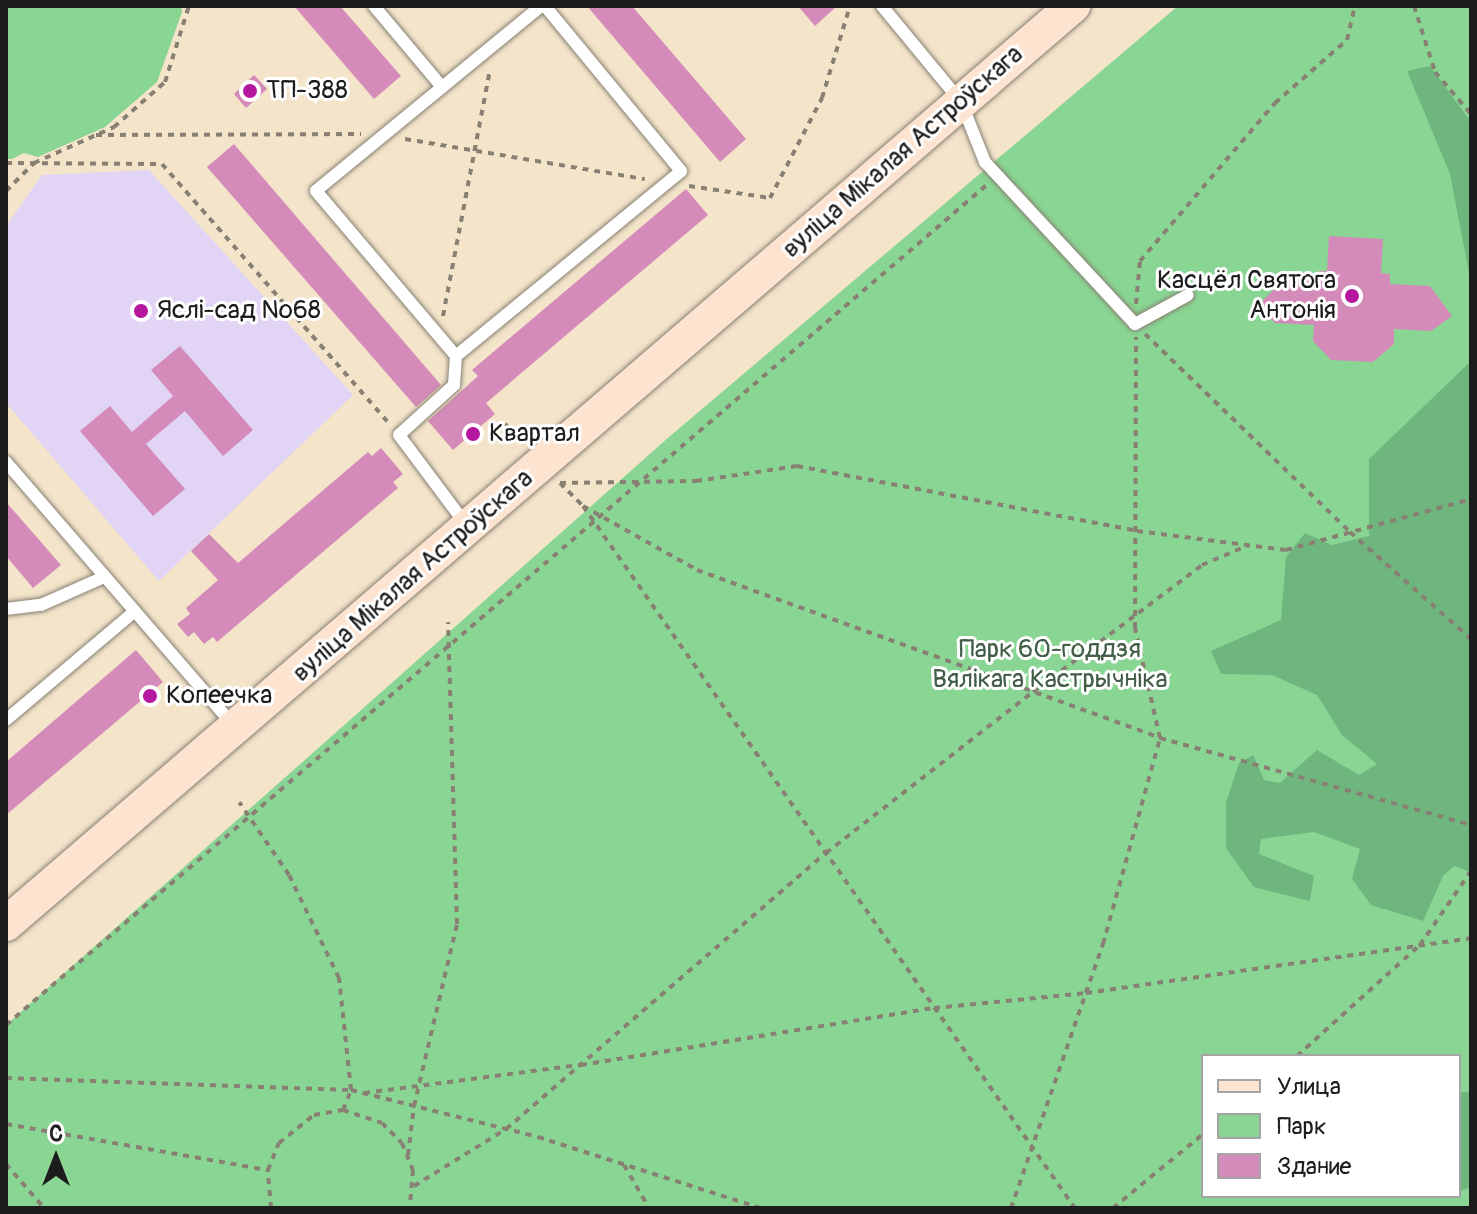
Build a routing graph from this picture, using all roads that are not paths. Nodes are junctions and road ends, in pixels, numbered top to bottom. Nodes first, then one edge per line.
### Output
1 (374, 6) edge
2 (543, 6) edge
3 (882, 6) edge
4 (1073, 6) edge
5 (442, 87) junction
6 (961, 102) junction
7 (1188, 295) dead end
8 (456, 356) junction
9 (6, 462) edge
10 (469, 527) junction
11 (104, 577) junction
12 (6, 609) edge
13 (134, 612) junction
14 (6, 720) edge
15 (236, 727) junction
16 (6, 924) edge

1 - 5 lane
2 - 5 lane
2 - 8 lane
3 - 6 lane
4 - 6 main road, вуліца Мікалая Астроўскага
5 - 8 lane
6 - 7 lane
6 - 10 main road, вуліца Мікалая Астроўскага
8 - 10 lane
9 - 11 lane
10 - 15 main road, вуліца Мікалая Астроўскага
11 - 12 lane
11 - 13 lane
13 - 14 lane
13 - 15 lane
15 - 16 main road, вуліца Мікалая Астроўскага

